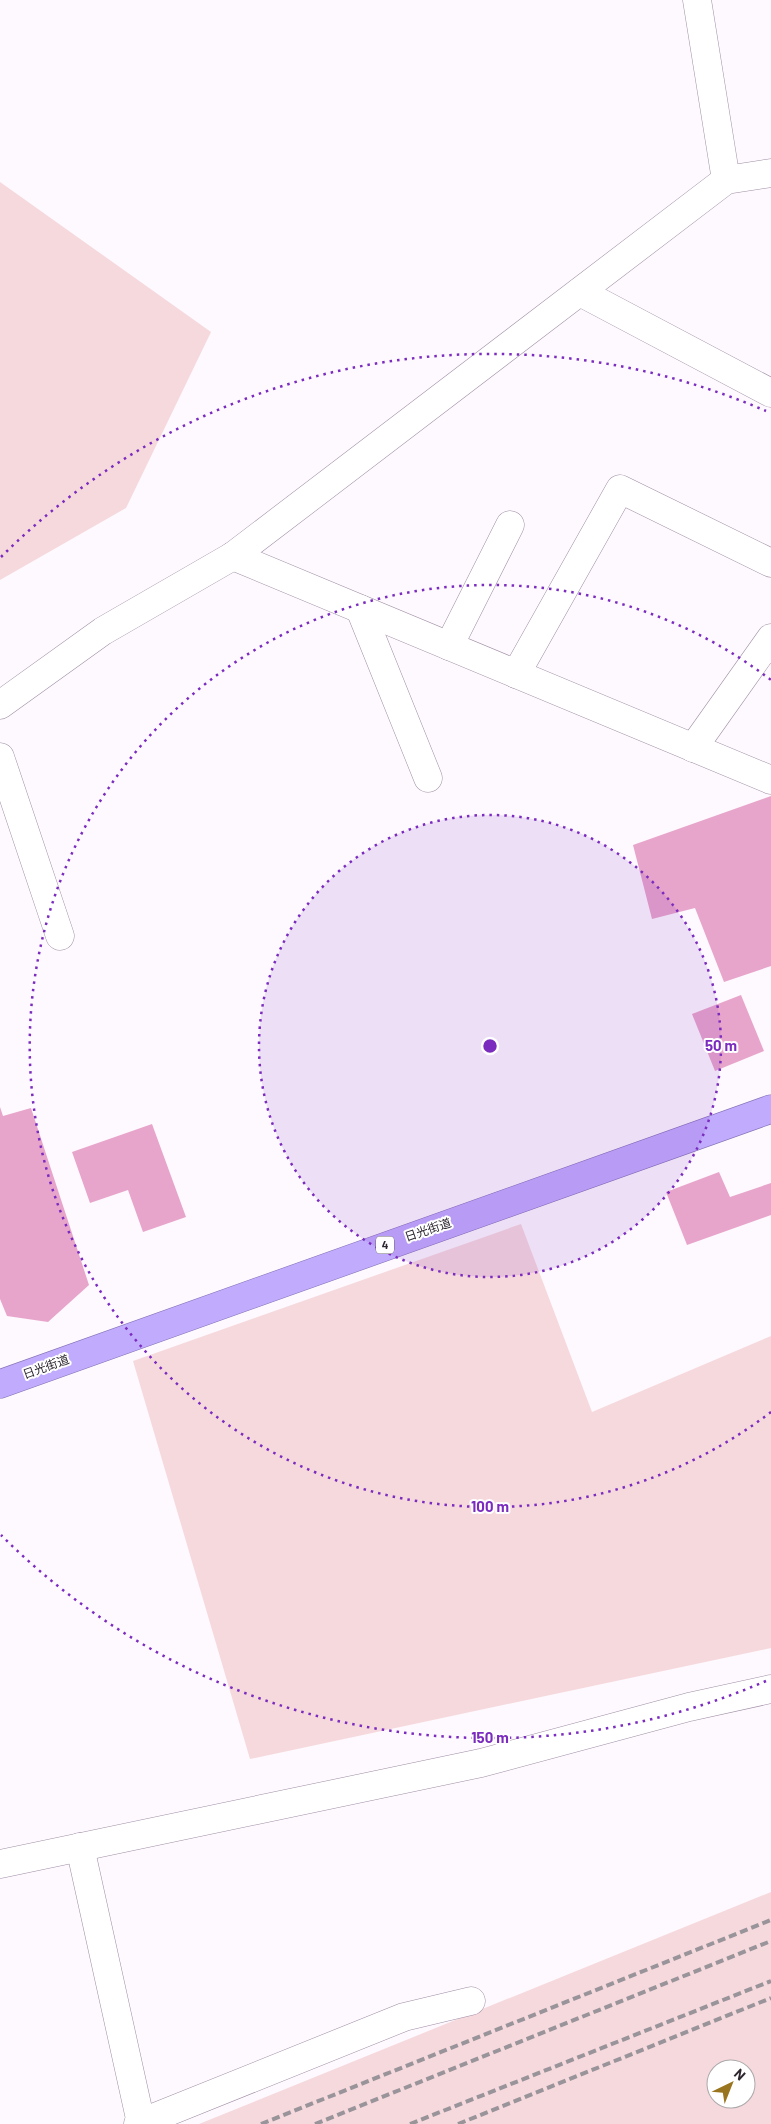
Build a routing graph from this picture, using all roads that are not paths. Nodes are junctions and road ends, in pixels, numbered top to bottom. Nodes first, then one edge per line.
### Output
1 (696, 0) edge
2 (771, 173) edge
3 (726, 180) junction
4 (580, 292) junction
5 (771, 393) edge
6 (510, 525) dead end
7 (233, 556) junction
8 (771, 563) edge
9 (360, 609) junction
10 (771, 638) edge
11 (449, 646) junction
12 (516, 674) junction
13 (0, 704) edge
14 (693, 748) junction
15 (0, 757) edge
16 (428, 778) dead end
17 (771, 780) edge
18 (60, 936) dead end
19 (771, 1109) edge
20 (0, 1384) edge
21 (771, 1689) edge
22 (80, 1848) junction
23 (0, 1864) edge
24 (471, 2001) dead end
25 (139, 2123) edge

1 - 3 street
2 - 3 street
3 - 4 street
4 - 5 street
4 - 7 street
6 - 11 street
7 - 9 street
7 - 13 street
8 - 12 street
9 - 11 street
9 - 16 street
10 - 14 street
11 - 12 street
12 - 14 street
14 - 17 street
15 - 18 street
19 - 20 highway, 日光街道 / 4
21 - 22 street
22 - 23 street
22 - 25 street
24 - 25 street

